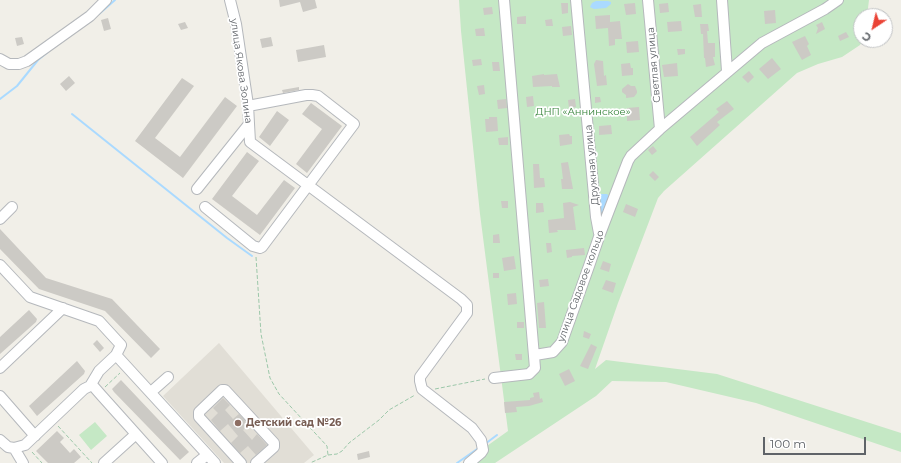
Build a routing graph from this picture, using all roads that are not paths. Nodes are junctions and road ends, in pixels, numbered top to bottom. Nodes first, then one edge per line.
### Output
1 (106, 0) edge
2 (230, 0) edge
3 (504, 0) edge
4 (576, 0) edge
5 (648, 0) edge
6 (722, 0) edge
7 (838, 0) edge
8 (0, 59) edge
9 (727, 71) junction
10 (248, 106) junction
11 (249, 124) junction
12 (660, 129) junction
13 (309, 185) junction
14 (197, 189) dead end
15 (12, 207) dead end
16 (205, 207) dead end
17 (0, 219) edge
18 (600, 234) junction
19 (1, 270) edge
20 (63, 308) junction
21 (116, 355) junction
22 (535, 355) junction
23 (0, 368) edge
24 (168, 377) dead end
25 (494, 378) road end
26 (90, 386) junction
27 (151, 392) junction
28 (0, 396) edge
29 (136, 434) junction
30 (35, 436) junction
31 (0, 440) edge
32 (14, 448) junction
33 (208, 454) junction
34 (23, 463) edge
35 (104, 463) edge
36 (162, 463) edge
37 (197, 463) edge
38 (215, 463) edge
39 (241, 463) edge
40 (256, 463) edge
41 (469, 463) edge

1 - 8 street
2 - 10 street, улица Якова Золина
3 - 22 street
4 - 18 street, Дружная улица
5 - 12 street, Светлая улица
6 - 9 street
7 - 9 street, улица Садовое кольцо
9 - 12 street, улица Садовое кольцо
10 - 11 street, улица Якова Золина
10 - 13 street
11 - 13 street, улица Якова Золина
11 - 14 street
12 - 18 street, улица Садовое кольцо
13 - 16 street
13 - 41 street
15 - 17 street
18 - 22 street, улица Садовое кольцо
19 - 20 street
20 - 21 street
20 - 23 street
21 - 26 street
21 - 27 street
22 - 25 street
24 - 27 street
26 - 29 street
26 - 30 street
27 - 33 street
28 - 30 street
29 - 35 street
29 - 36 street
30 - 32 street
31 - 32 street
32 - 34 street
33 - 37 street
33 - 38 street
39 - 40 street

